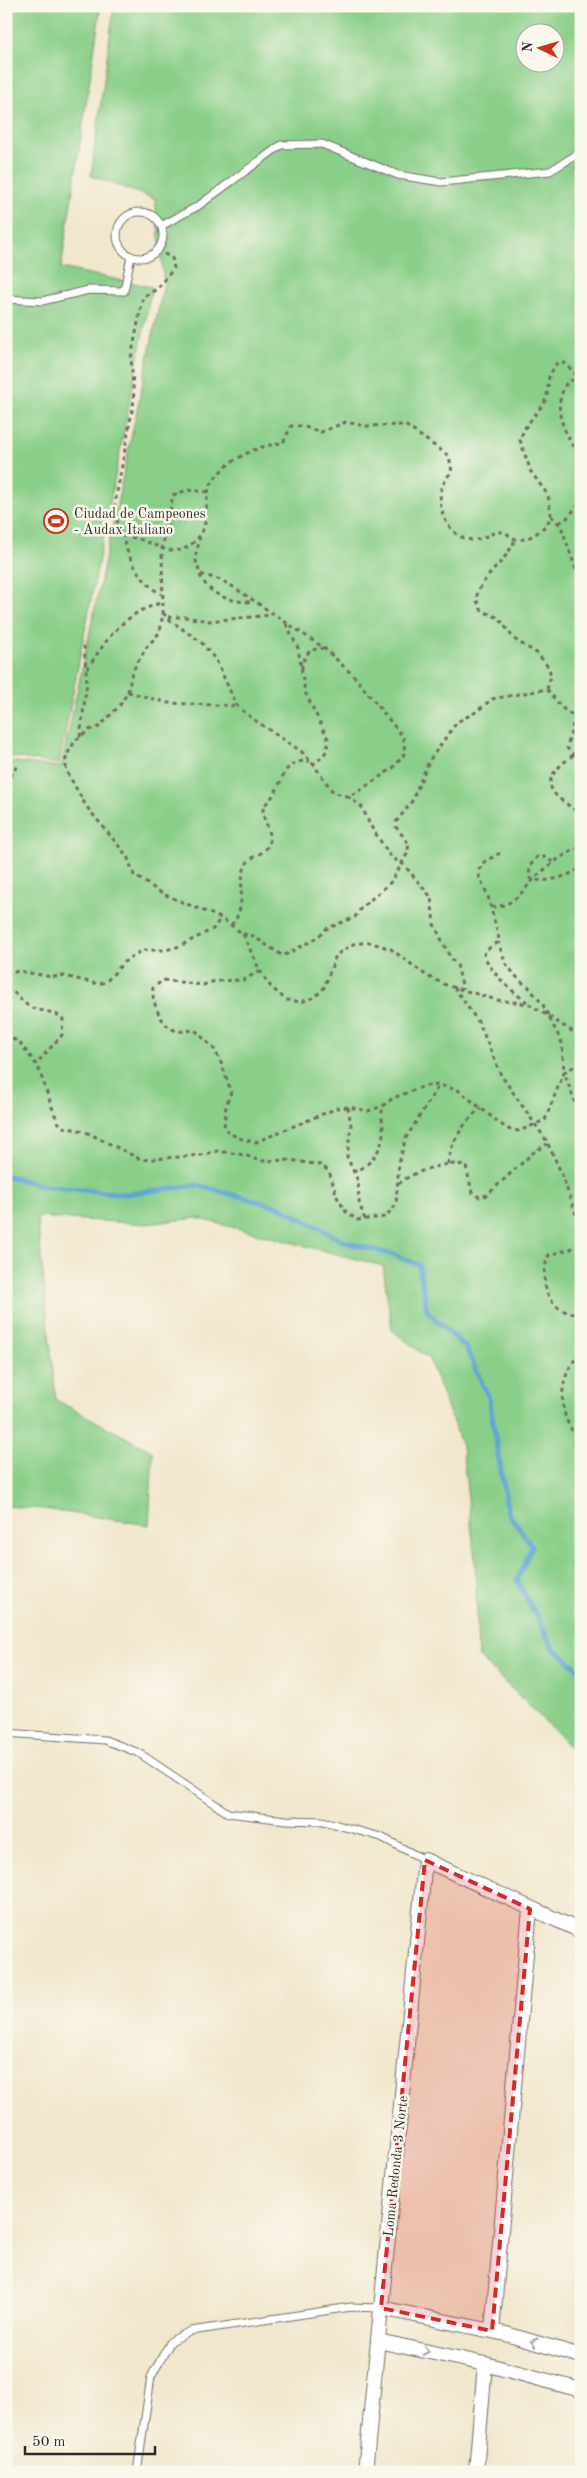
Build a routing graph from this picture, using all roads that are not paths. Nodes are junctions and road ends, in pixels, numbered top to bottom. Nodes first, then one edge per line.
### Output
1 (581, 152) edge
2 (161, 226) junction
3 (131, 256) junction
4 (6, 298) edge
5 (6, 1733) edge
6 (425, 1860) junction
7 (530, 1909) junction
8 (581, 1931) edge
9 (381, 2308) junction
10 (492, 2331) junction
11 (378, 2341) junction
12 (581, 2356) edge
13 (486, 2364) junction
14 (581, 2386) edge
15 (580, 2390) edge
16 (137, 2472) edge
17 (365, 2472) edge
18 (476, 2472) edge

1 - 2 lane
2 - 3 lane
2 - 3 lane
3 - 4 lane
5 - 6 lane
6 - 7 street
6 - 9 street, Loma Redonda 3 Norte
7 - 8 street
7 - 10 street
9 - 10 street
9 - 11 street, Loma Redonda 3 Norte
9 - 16 lane
12 -> 10 street
11 -> 13 street
11 - 17 street, Loma Redonda 3 Norte
13 - 15 street
13 - 18 street
14 - 15 street

